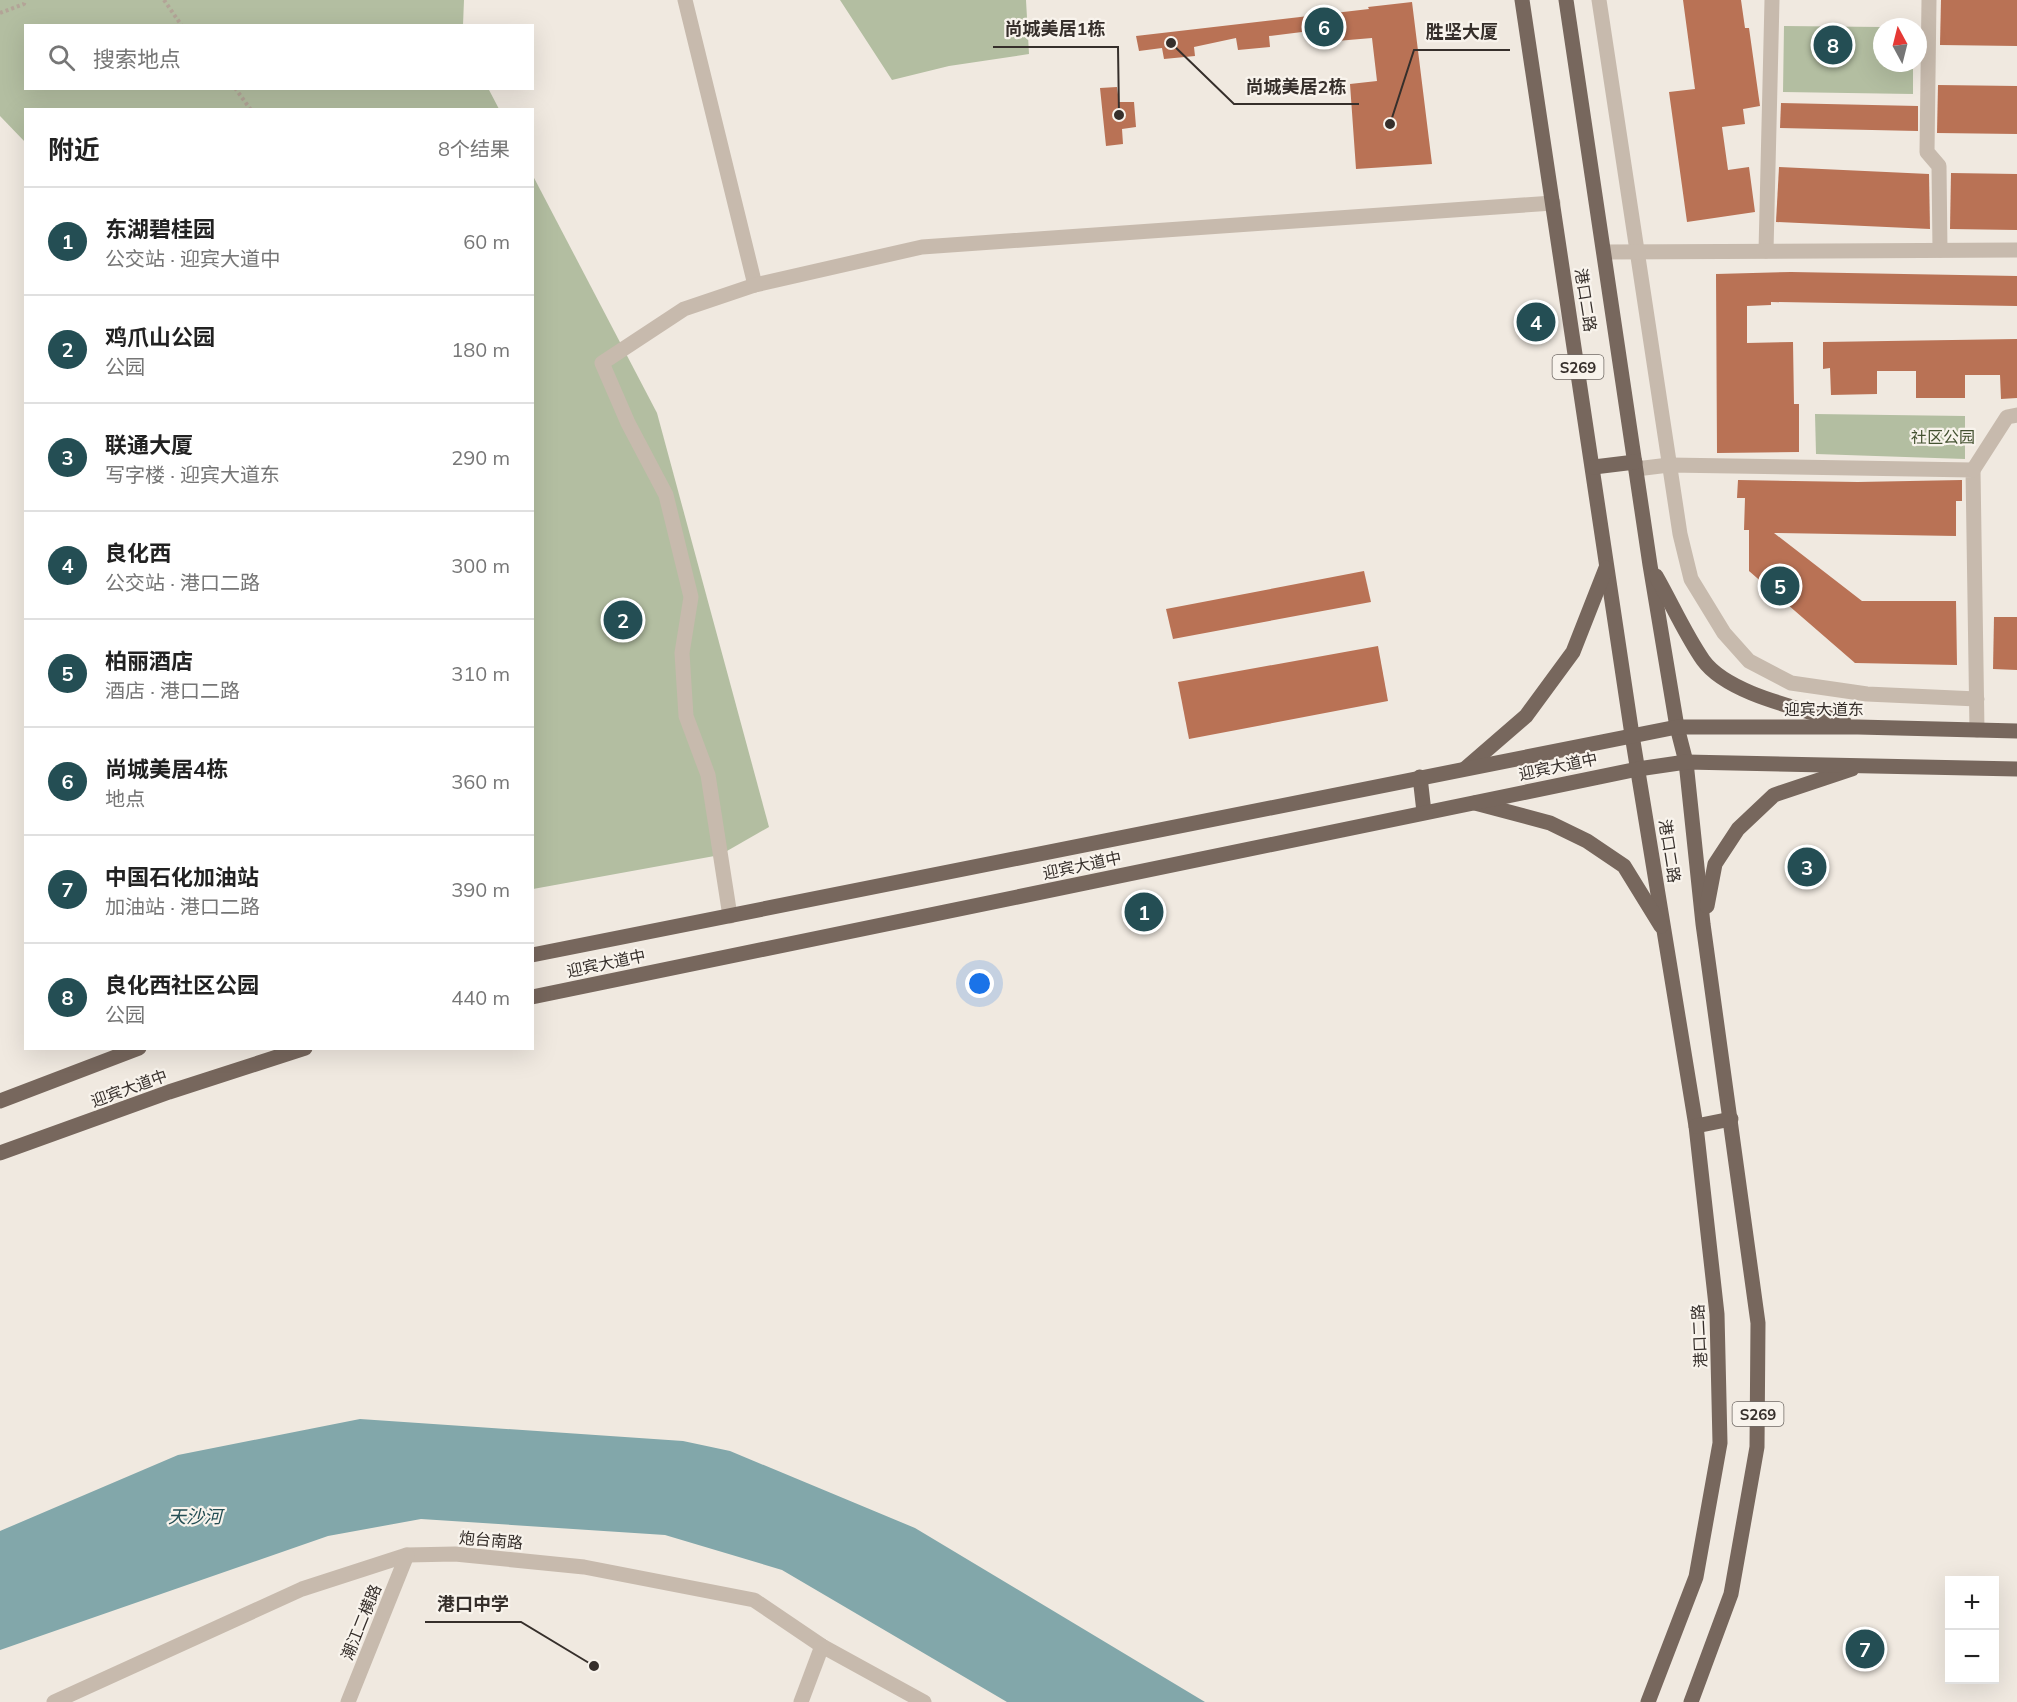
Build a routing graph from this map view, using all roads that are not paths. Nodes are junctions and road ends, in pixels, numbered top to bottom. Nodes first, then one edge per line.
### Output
1 (685, 0) edge
2 (1522, 0) edge
3 (1566, 0) edge
4 (1599, 0) edge
5 (1772, 0) edge
6 (1929, 0) edge
7 (1553, 203) junction
8 (1940, 250) junction
9 (2017, 250) edge
10 (1766, 251) junction
11 (1605, 252) junction
12 (1637, 252) junction
13 (755, 285) junction
14 (2017, 415) edge
15 (1635, 465) junction
16 (1670, 465) junction
17 (1594, 467) junction
18 (1974, 470) junction
19 (1607, 565) junction
20 (1650, 565) junction
21 (1977, 699) junction
22 (1677, 727) junction
23 (1858, 727) junction
24 (1977, 730) junction
25 (2017, 731) edge
26 (1632, 735) junction
27 (1686, 762) junction
28 (1861, 766) junction
29 (1466, 768) junction
30 (1638, 769) junction
31 (2017, 769) edge
32 (1420, 777) junction
33 (1472, 802) junction
34 (1424, 812) junction
35 (730, 916) junction
36 (1703, 924) junction
37 (1665, 933) junction
38 (534, 956) edge
39 (534, 997) edge
40 (134, 1050) edge
41 (299, 1050) edge
42 (0, 1101) edge
43 (1731, 1119) junction
44 (1696, 1126) junction
45 (0, 1153) edge
46 (407, 1555) junction
47 (822, 1646) junction
48 (54, 1702) edge
49 (348, 1702) edge
50 (801, 1702) edge
51 (924, 1702) edge
52 (1648, 1702) edge
53 (1691, 1702) edge

1 - 13 street
2 - 7 main road, 港口二路 / S269
3 - 11 main road, 港口二路 / S269
4 - 12 street
5 - 10 street
6 - 8 street
7 - 13 street
7 - 17 main road, 港口二路 / S269
8 - 9 street
8 - 10 street
10 - 12 street
11 - 12 street
11 - 15 main road, 港口二路 / S269
12 - 16 street
13 - 35 street
14 - 18 street
15 - 16 street
15 - 17 main road
15 - 20 main road, 港口二路 / S269
16 - 18 street
16 - 21 street
17 - 19 main road, 港口二路 / S269
18 - 21 street
19 - 26 main road, 港口二路 / S269
19 - 29 main road
20 - 22 main road, 港口二路 / S269
20 - 23 main road
21 - 24 street
22 - 23 main road, 迎宾大道东
22 - 26 main road, 迎宾大道东
22 - 27 main road, 港口二路 / S269
23 - 24 main road, 迎宾大道东
24 - 25 main road, 迎宾大道东
26 - 29 main road, 迎宾大道中
26 - 30 main road, 港口二路 / S269
27 - 28 main road
27 - 30 main road
27 - 36 main road, 港口二路 / S269
28 - 31 main road
28 - 36 main road
29 - 32 main road, 迎宾大道中
30 - 33 main road, 迎宾大道中
30 - 37 main road, 港口二路 / S269
32 - 34 main road
32 - 35 main road, 迎宾大道中
33 - 34 main road, 迎宾大道中
33 - 37 main road
34 - 39 main road, 迎宾大道中
35 - 38 main road, 迎宾大道中
36 - 43 main road, 港口二路 / S269
37 - 44 main road, 港口二路 / S269
40 - 42 main road, 迎宾大道中
41 - 45 main road, 迎宾大道中
43 - 44 main road
43 - 53 main road, 港口二路 / S269
44 - 52 main road, 港口二路 / S269
46 - 47 street, 炮台南路
46 - 48 street, 炮台南路
46 - 49 street, 潮江二横路
47 - 50 street
47 - 51 street, 炮台南路

